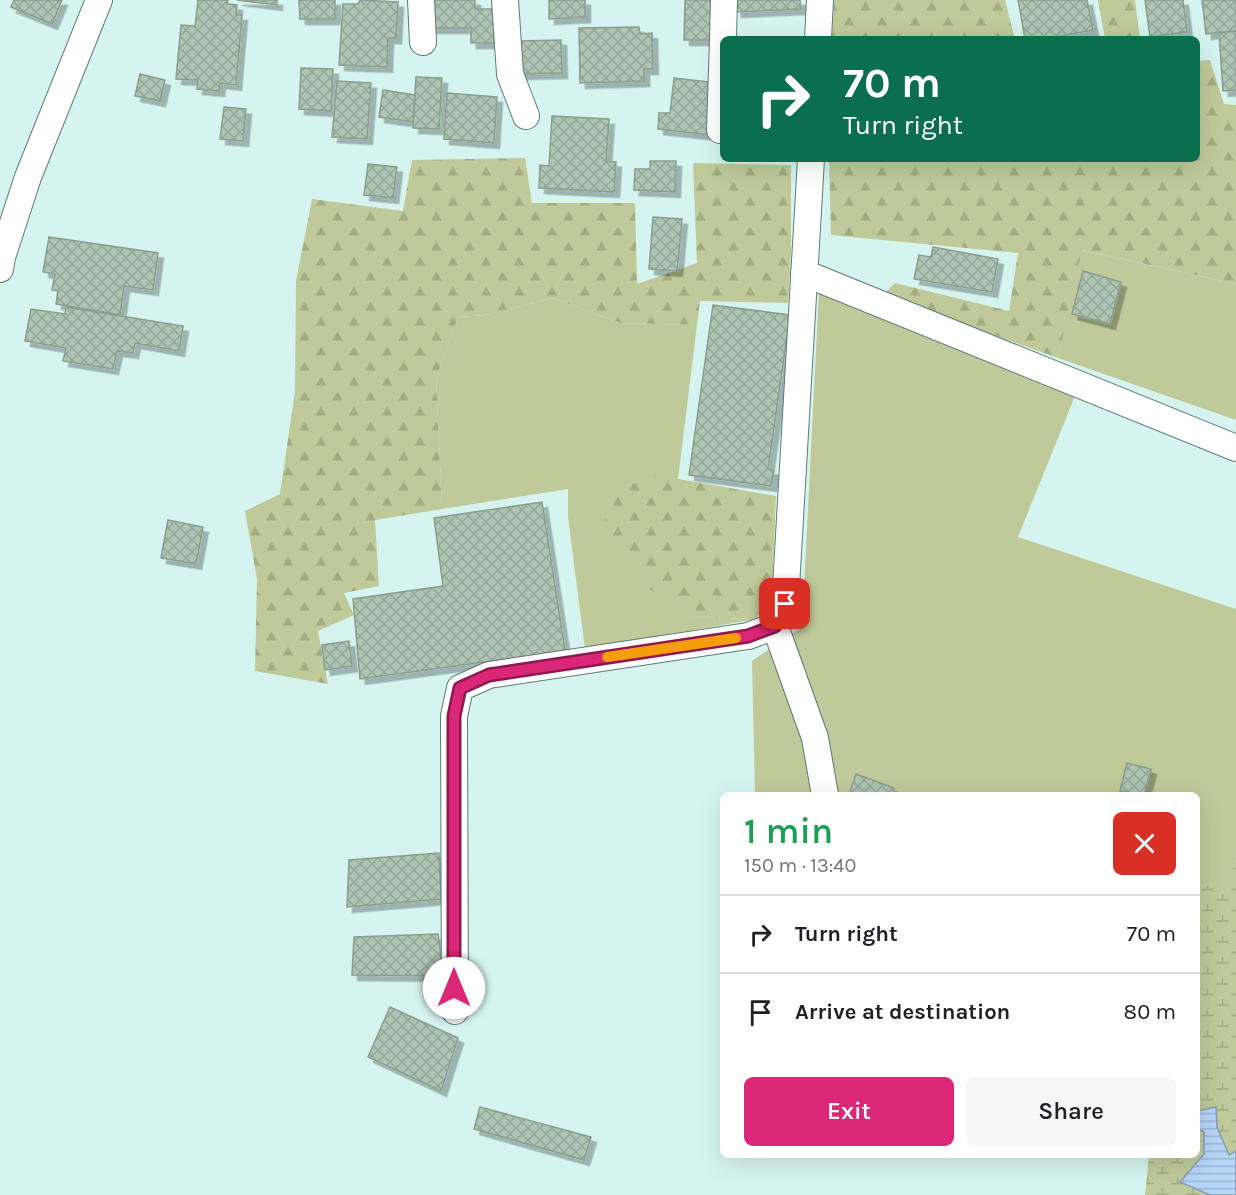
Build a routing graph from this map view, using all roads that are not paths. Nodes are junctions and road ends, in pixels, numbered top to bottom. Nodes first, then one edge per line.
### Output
1 (99, 0) edge
2 (421, 0) edge
3 (505, 0) edge
4 (724, 0) edge
5 (820, 0) edge
6 (723, 36) edge
7 (818, 36) edge
8 (423, 42) dead end
9 (526, 116) dead end
10 (811, 162) edge
11 (0, 269) edge
12 (804, 273) junction
13 (1236, 448) edge
14 (775, 626) junction
15 (824, 792) edge
16 (455, 1011) dead end

1 - 11 street
2 - 8 street
3 - 9 street
4 - 6 street
5 - 7 street
10 - 12 street
12 - 13 street
12 - 14 street
14 - 15 street
14 - 16 street

